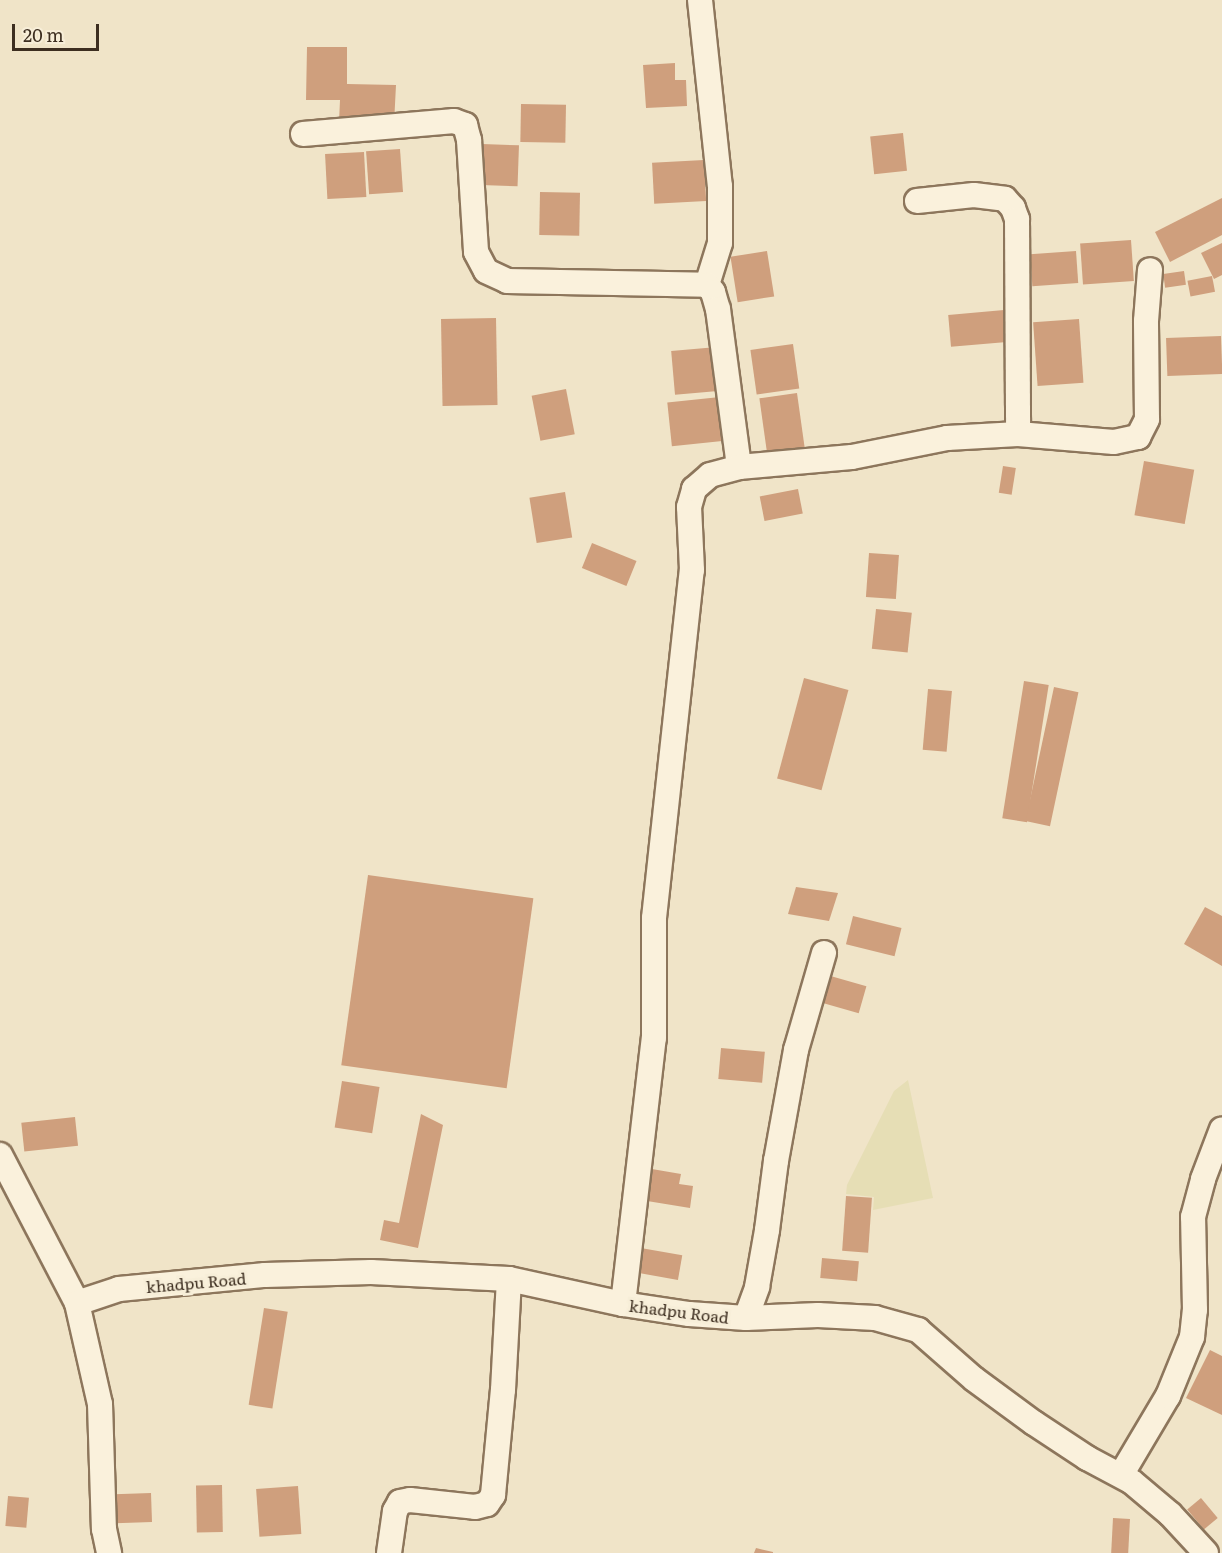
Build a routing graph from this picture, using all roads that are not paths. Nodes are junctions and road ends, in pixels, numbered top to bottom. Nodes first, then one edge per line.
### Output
1 (700, 0) edge
2 (303, 134) dead end
3 (917, 201) dead end
4 (1150, 270) dead end
5 (707, 285) junction
6 (1018, 434) junction
7 (739, 467) junction
8 (824, 953) dead end
9 (1222, 1129) edge
10 (0, 1155) edge
11 (509, 1279) junction
12 (77, 1303) junction
13 (623, 1304) junction
14 (746, 1318) junction
15 (1120, 1475) junction
16 (109, 1553) edge
17 (389, 1553) edge
18 (1206, 1553) edge

1 - 5 street
2 - 5 street
3 - 6 street
4 - 6 street
5 - 7 street
6 - 7 street
7 - 13 street
8 - 14 street
9 - 15 street
10 - 12 street
11 - 12 street, khadpu Road
11 - 13 street, khadpu Road
11 - 17 street
12 - 16 street
13 - 14 street, khadpu Road
14 - 15 street, khadpu Road
15 - 18 street, khadpu Road

